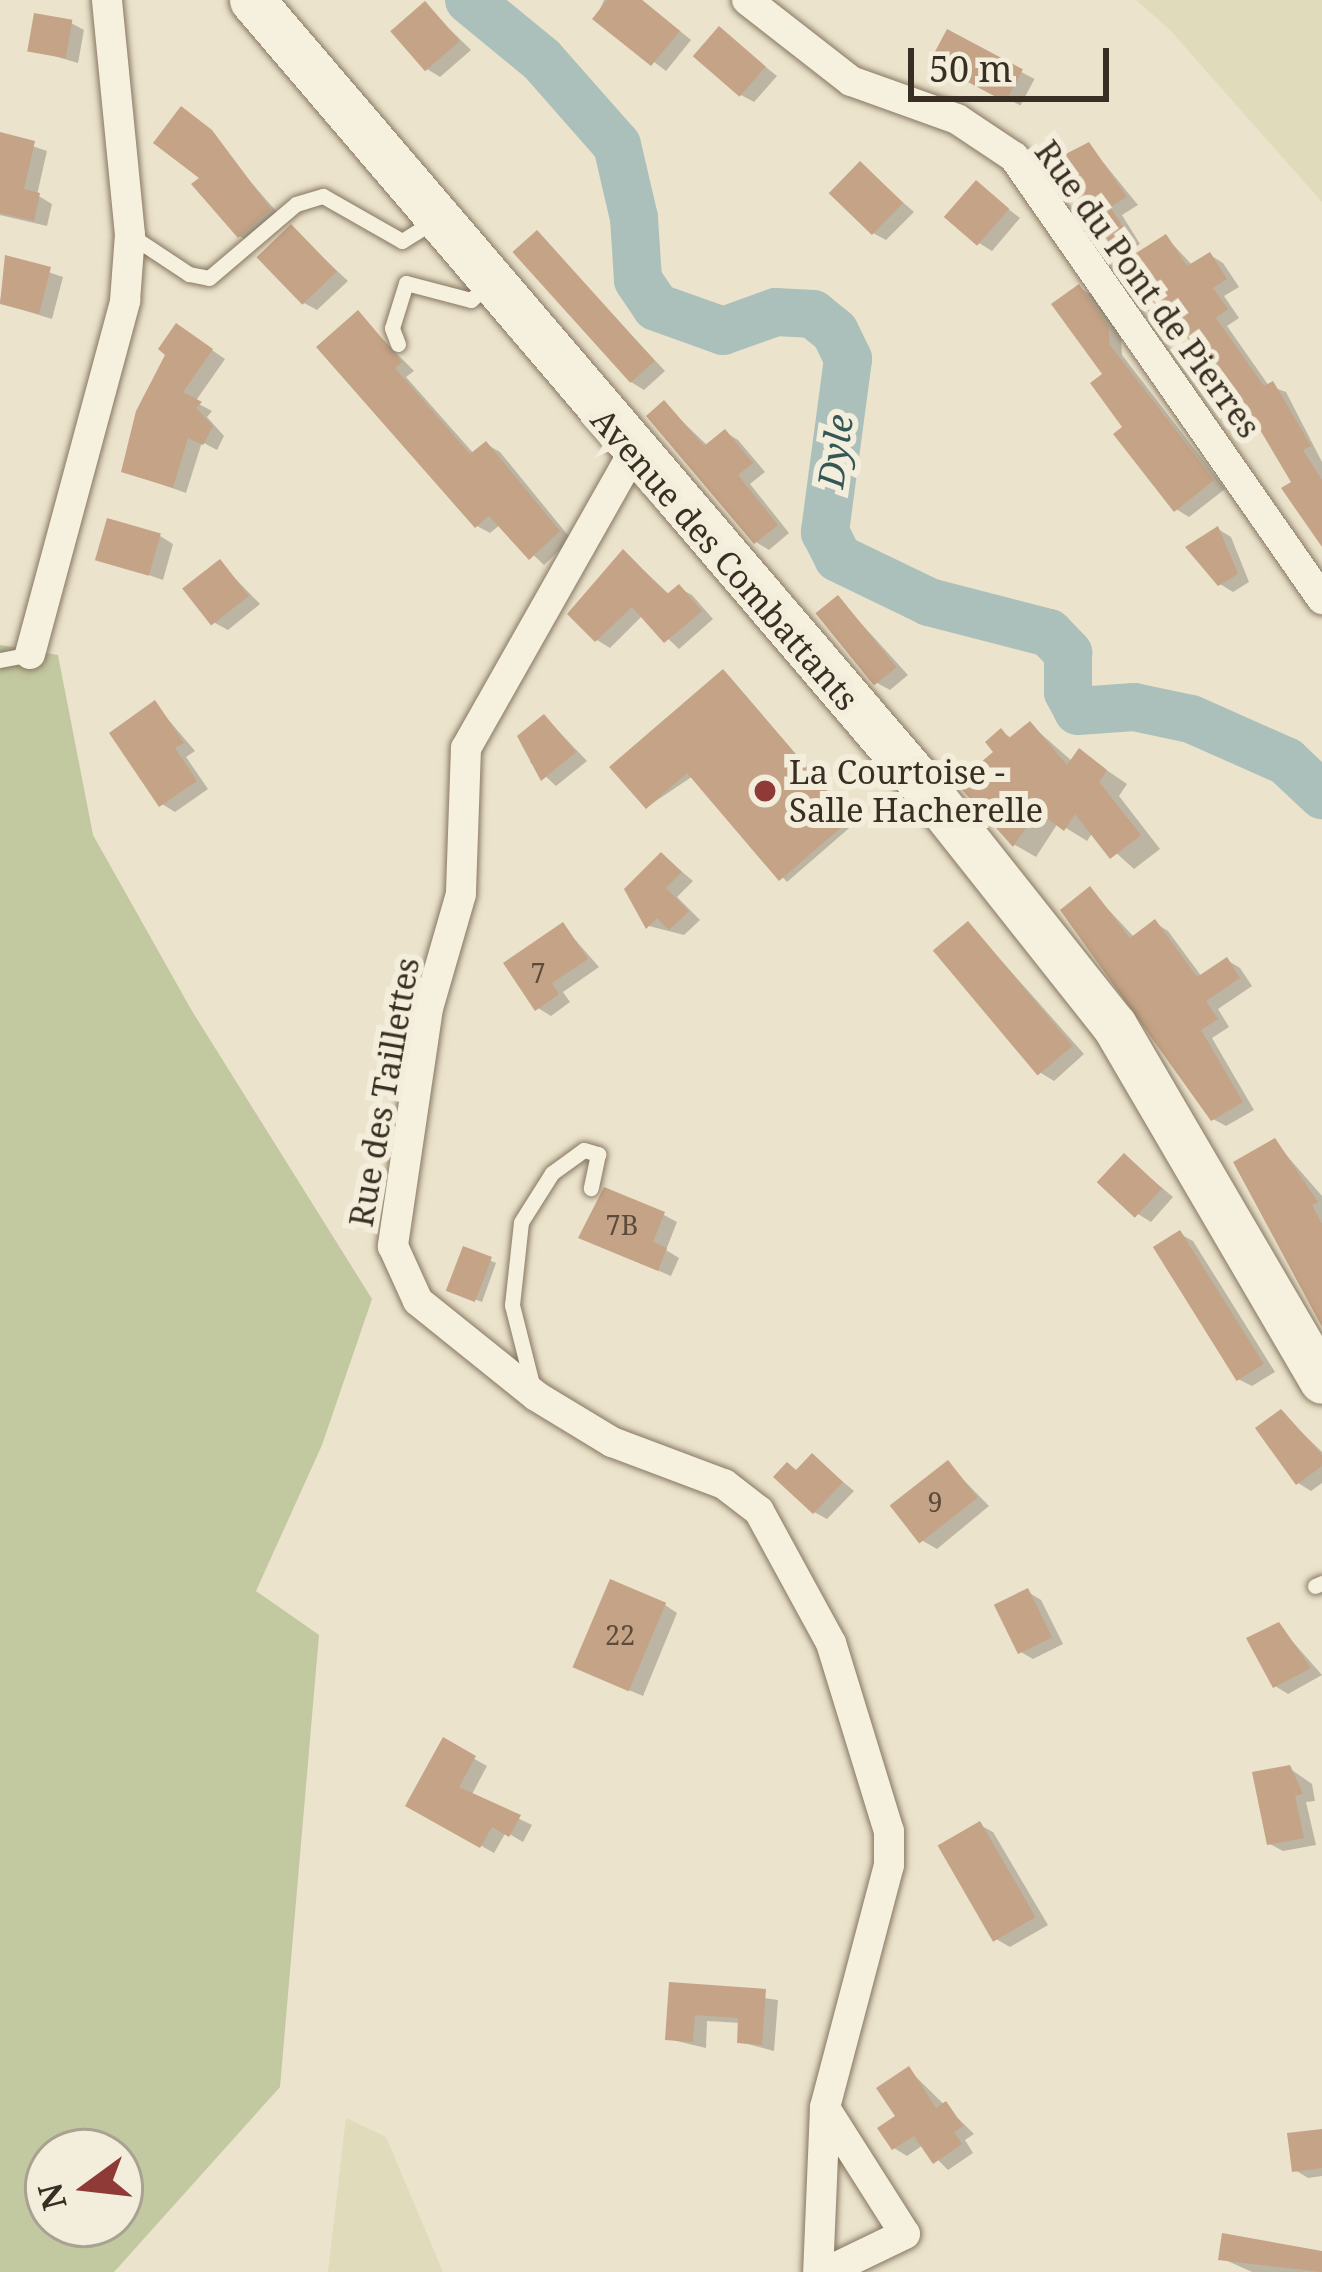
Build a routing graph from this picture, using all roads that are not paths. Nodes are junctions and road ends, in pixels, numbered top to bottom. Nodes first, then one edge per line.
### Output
1 (107, 0) edge
2 (251, 0) edge
3 (747, 0) edge
4 (436, 220) junction
5 (130, 235) junction
6 (488, 284) junction
7 (398, 344) dead end
8 (633, 453) junction
9 (1322, 599) edge
10 (15, 657) edge
11 (591, 1188) dead end
12 (1322, 1381) edge
13 (536, 1396) junction
14 (825, 2108) junction
15 (822, 2272) edge

1 - 5 street
2 - 4 main road, Avenue des Combattants
3 - 9 street, Rue du Pont de Pierres
4 - 5 lane
4 - 6 main road, Avenue des Combattants
5 - 10 street
6 - 7 lane
6 - 8 main road, Avenue des Combattants
8 - 12 main road, Avenue des Combattants
8 - 13 street, Rue des Taillettes
11 - 13 lane
13 - 14 street, Rue des Taillettes
14 - 15 street, Rue des Taillettes
14 - 15 street

